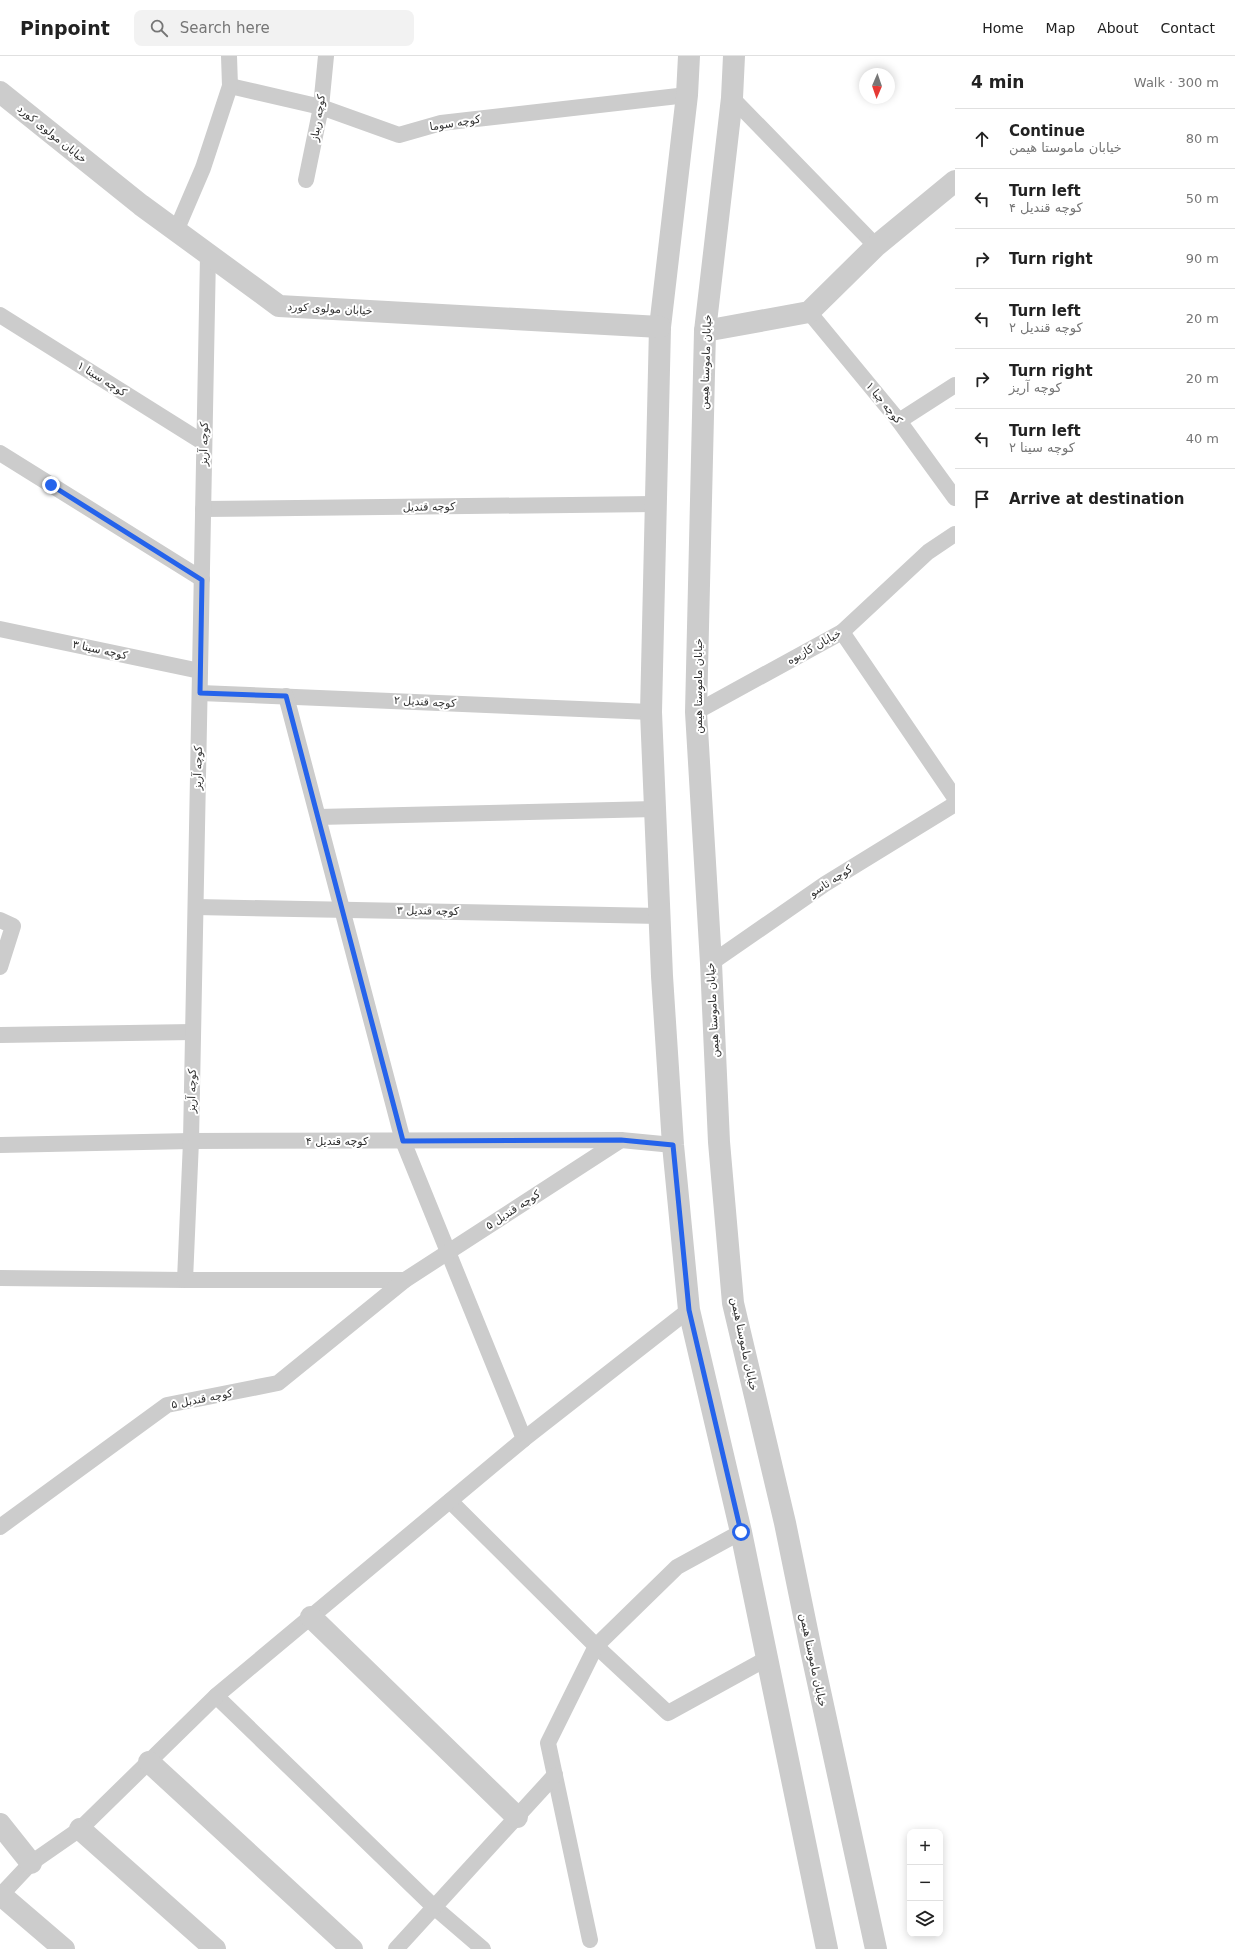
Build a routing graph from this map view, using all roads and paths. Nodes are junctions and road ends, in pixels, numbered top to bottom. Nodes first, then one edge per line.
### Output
1 (228, 56) edge
2 (326, 56) edge
3 (689, 56) edge
4 (734, 56) edge
5 (230, 86) junction
6 (0, 92) edge
7 (687, 95) junction
8 (732, 98) junction
9 (321, 107) junction
10 (306, 180) dead end
11 (955, 181) edge
12 (176, 231) junction
13 (876, 246) junction
14 (208, 255) junction
15 (809, 312) junction
16 (0, 315) edge
17 (660, 327) junction
18 (705, 331) junction
19 (955, 385) edge
20 (899, 421) junction
21 (204, 443) junction
22 (0, 453) edge
23 (955, 498) edge
24 (655, 504) junction
25 (204, 509) junction
26 (955, 534) edge
27 (202, 580) junction
28 (0, 629) edge
29 (842, 632) junction
30 (200, 671) junction
31 (200, 693) junction
32 (286, 696) junction
33 (651, 712) junction
34 (696, 712) junction
35 (955, 798) edge
36 (955, 804) edge
37 (655, 809) junction
38 (318, 817) junction
39 (196, 907) junction
40 (342, 909) junction
41 (660, 916) junction
42 (0, 920) edge
43 (711, 963) junction
44 (0, 967) edge
45 (193, 1032) junction
46 (0, 1035) edge
47 (621, 1140) junction
48 (192, 1141) junction
49 (403, 1141) junction
50 (0, 1145) edge
51 (673, 1145) junction
52 (448, 1252) junction
53 (0, 1278) edge
54 (185, 1280) junction
55 (405, 1280) junction
56 (689, 1310) junction
57 (524, 1439) junction
58 (450, 1501) junction
59 (0, 1527) edge
60 (741, 1532) junction
61 (311, 1617) junction
62 (596, 1646) junction
63 (766, 1659) junction
64 (216, 1696) junction
65 (149, 1762) junction
66 (555, 1776) junction
67 (517, 1816) junction
68 (0, 1824) edge
69 (80, 1829) junction
70 (31, 1863) junction
71 (0, 1896) edge
72 (434, 1907) junction
73 (590, 1940) dead end
74 (64, 1949) edge
75 (215, 1949) edge
76 (352, 1949) edge
77 (396, 1949) edge
78 (483, 1949) edge
79 (828, 1949) edge
80 (876, 1949) edge

1 - 5 lane
2 - 9 lane, کوچه ریباز
3 - 7 street
4 - 8 street, خیابان ماموستا هیمن
5 - 9 lane, کوچه سوما
5 - 12 lane
6 - 12 street, خیابان مولوی کورد
7 - 9 lane, کوچه سوما
7 - 17 street
8 - 13 lane
8 - 18 street, خیابان ماموستا هیمن
9 - 10 lane, کوچه ریباز
11 - 13 street
12 - 14 street, خیابان مولوی کورد
13 - 15 street
14 - 17 street, خیابان مولوی کورد
14 - 21 lane, کوچه آریز
15 - 18 street
15 - 20 lane, کوچه چیا ۱
16 - 21 lane, کوچه سینا ۱
17 - 24 street
18 - 34 street, خیابان ماموستا هیمن
19 - 20 lane
20 - 23 lane, کوچه چیا ۱
21 - 25 lane, کوچه آریز
22 - 27 lane
24 - 25 lane, کوچه قندیل
24 - 33 street
25 - 27 lane, کوچه آریز
26 - 29 lane, خیابان کازیوه
27 - 30 lane, کوچه آریز
28 - 30 lane, کوچه سینا ۳
29 - 34 lane, خیابان کازیوه
29 - 35 lane
30 - 31 lane, کوچه آریز
31 - 32 lane, کوچه قندیل ۲
31 - 39 lane, کوچه آریز
32 - 33 lane, کوچه قندیل ۲
32 - 38 lane
33 - 37 street
34 - 43 street, خیابان ماموستا هیمن
36 - 43 lane, کوچه ئاسو
37 - 38 lane
37 - 41 street
38 - 40 lane
39 - 40 lane, کوچه قندیل ۳
39 - 45 lane, کوچه آریز
40 - 41 lane, کوچه قندیل ۳
40 - 49 lane
41 - 51 street
42 - 44 lane
43 - 80 street, خیابان ماموستا هیمن
45 - 46 lane
45 - 48 lane, کوچه آریز
47 - 49 lane, کوچه قندیل ۴
47 - 51 lane, کوچه قندیل ۴
47 - 52 lane, کوچه قندیل ۵
48 - 49 lane, کوچه قندیل ۴
48 - 50 lane, کوچه قندیل ۴
48 - 54 lane, کوچه آریز
49 - 52 lane
51 - 56 street
52 - 55 lane, کوچه قندیل ۵
52 - 57 lane
53 - 54 lane
54 - 55 lane
55 - 59 lane, کوچه قندیل ۵
56 - 57 lane
56 - 60 street
57 - 58 lane
58 - 61 lane
58 - 62 lane
60 - 62 lane
60 - 63 street
61 - 64 lane
61 - 67 street
62 - 63 lane
62 - 66 lane
63 - 79 street
64 - 65 lane
64 - 72 lane
65 - 69 lane
65 - 76 street
66 - 67 lane
66 - 73 lane
67 - 72 lane
68 - 70 street
69 - 70 lane
69 - 75 street
70 - 71 lane
71 - 74 street
72 - 77 lane
72 - 78 lane

